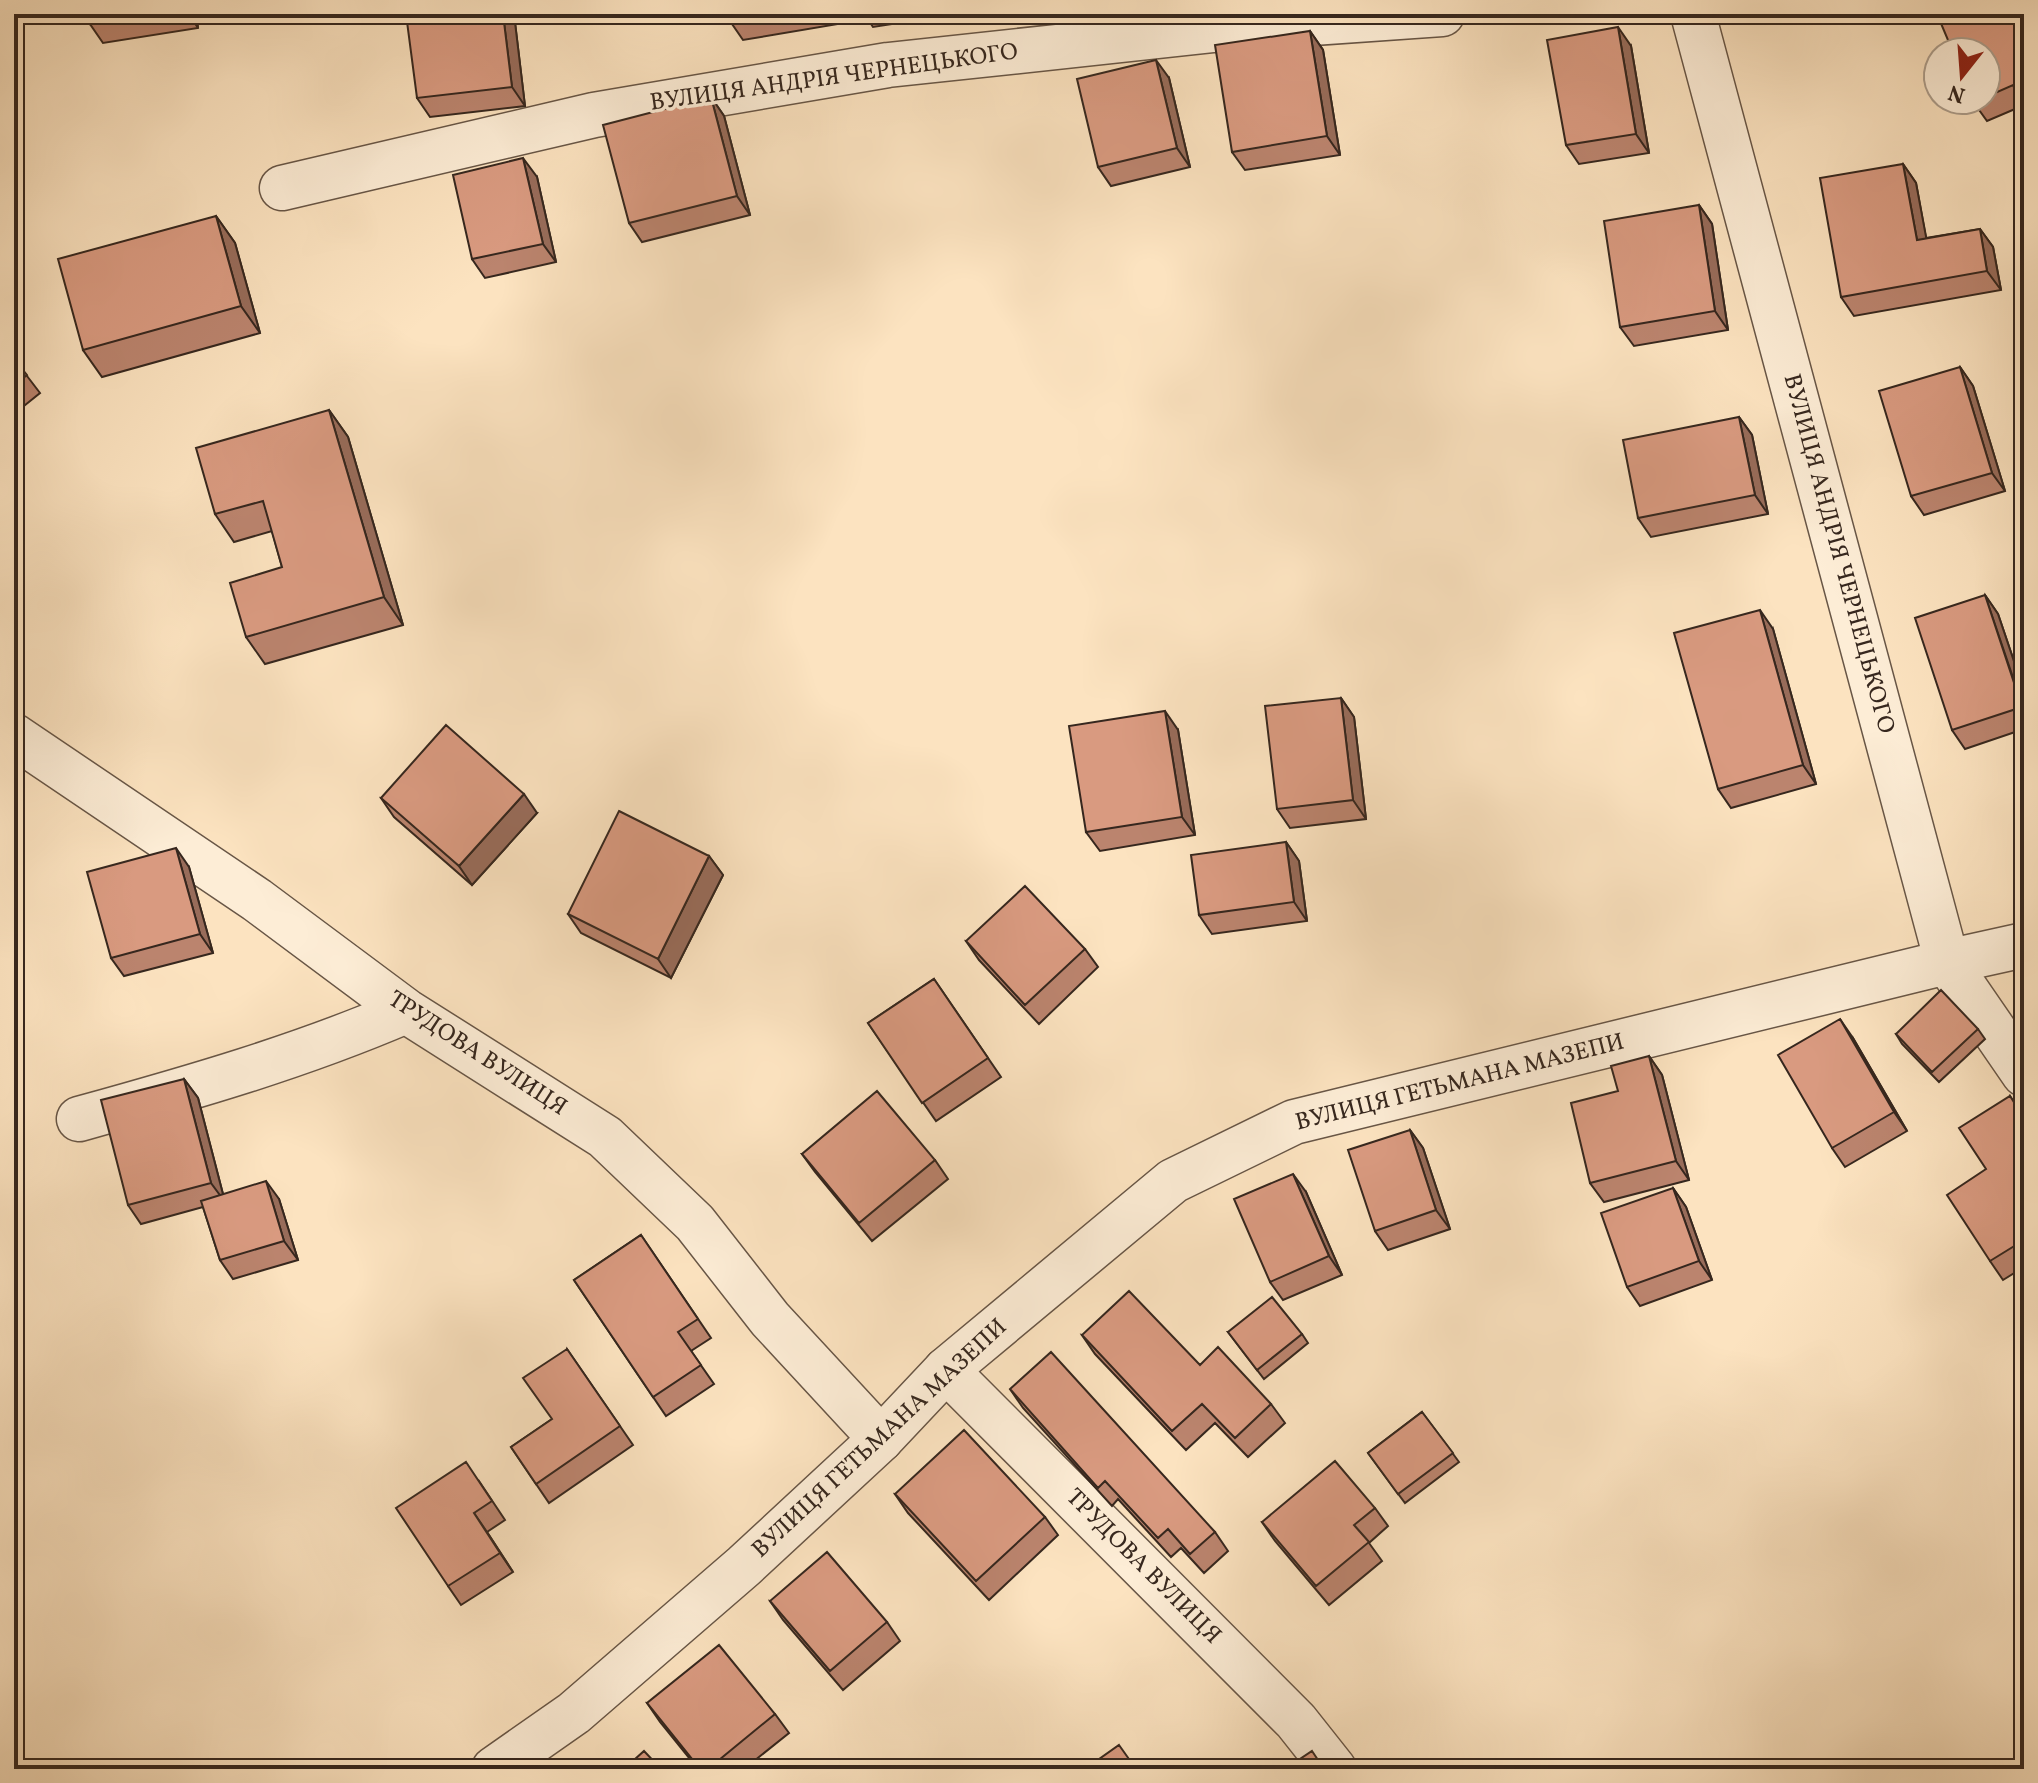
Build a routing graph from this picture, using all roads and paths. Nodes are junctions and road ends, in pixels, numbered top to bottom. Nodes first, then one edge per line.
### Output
1 (1442, 14) edge
2 (1693, 14) edge
3 (282, 188) dead end
4 (14, 736) edge
5 (2024, 945) edge
6 (1947, 962) junction
7 (406, 1011) junction
8 (2024, 1074) edge
9 (79, 1119) dead end
10 (946, 1370) junction
11 (881, 1439) junction
12 (494, 1769) edge
13 (1334, 1769) edge

1 - 3 street, ВУЛИЦЯ АНДРІЯ ЧЕРНЕЦЬКОГО
2 - 6 street, ВУЛИЦЯ АНДРІЯ ЧЕРНЕЦЬКОГО
4 - 7 street, ТРУДОВА ВУЛИЦЯ
5 - 6 street, ВУЛИЦЯ ГЕТЬМАНА МАЗЕПИ
6 - 8 street, ВУЛИЦЯ АНДРІЯ ЧЕРНЕЦЬКОГО
6 - 10 street, ВУЛИЦЯ ГЕТЬМАНА МАЗЕПИ
7 - 9 street
7 - 11 street, ТРУДОВА ВУЛИЦЯ
10 - 11 street, ВУЛИЦЯ ГЕТЬМАНА МАЗЕПИ
10 - 13 street, ТРУДОВА ВУЛИЦЯ
11 - 12 street, ВУЛИЦЯ ГЕТЬМАНА МАЗЕПИ

